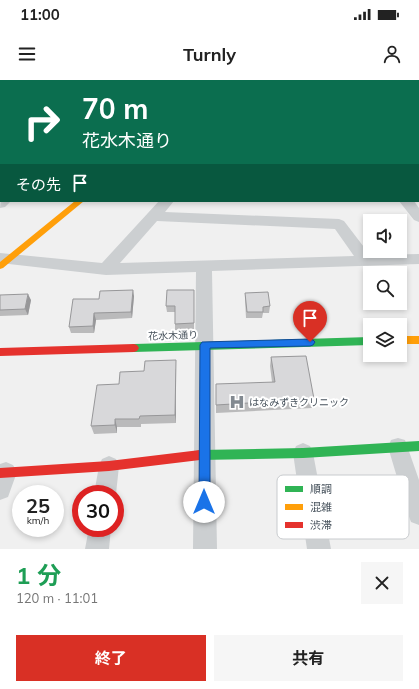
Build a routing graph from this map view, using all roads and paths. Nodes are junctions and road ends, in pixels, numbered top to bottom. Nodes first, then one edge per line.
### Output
1 (79, 202) edge
2 (166, 202) edge
3 (407, 202) edge
4 (152, 216) junction
5 (419, 217) edge
6 (419, 259) edge
7 (365, 260) junction
8 (3, 261) edge
9 (204, 266) junction
10 (106, 269) junction
11 (407, 340) edge
12 (419, 340) edge
13 (363, 341) edge
14 (205, 345) junction
15 (0, 352) edge
16 (419, 446) edge
17 (398, 448) junction
18 (303, 453) junction
19 (204, 454) junction
20 (109, 466) junction
21 (307, 475) edge
22 (407, 475) edge
23 (2, 478) edge
24 (409, 483) edge
25 (106, 485) edge
26 (419, 514) edge
27 (99, 537) edge
28 (317, 539) edge
29 (97, 549) edge
30 (205, 549) edge
31 (319, 549) edge

1 - 8 street
2 - 4 street
3 - 5 street
4 - 7 street
4 - 10 street
6 - 7 street
7 - 9 street
8 - 10 street
9 - 10 street
9 - 14 street
11 - 12 street
13 - 14 street, 花水木通り
14 - 15 street, 花水木通り
14 - 19 street
16 - 17 street
17 - 18 street
17 - 22 street
18 - 19 street
18 - 21 street
19 - 20 street
19 - 30 street
20 - 23 street
20 - 25 street
24 - 26 street
27 - 29 street
28 - 31 street

